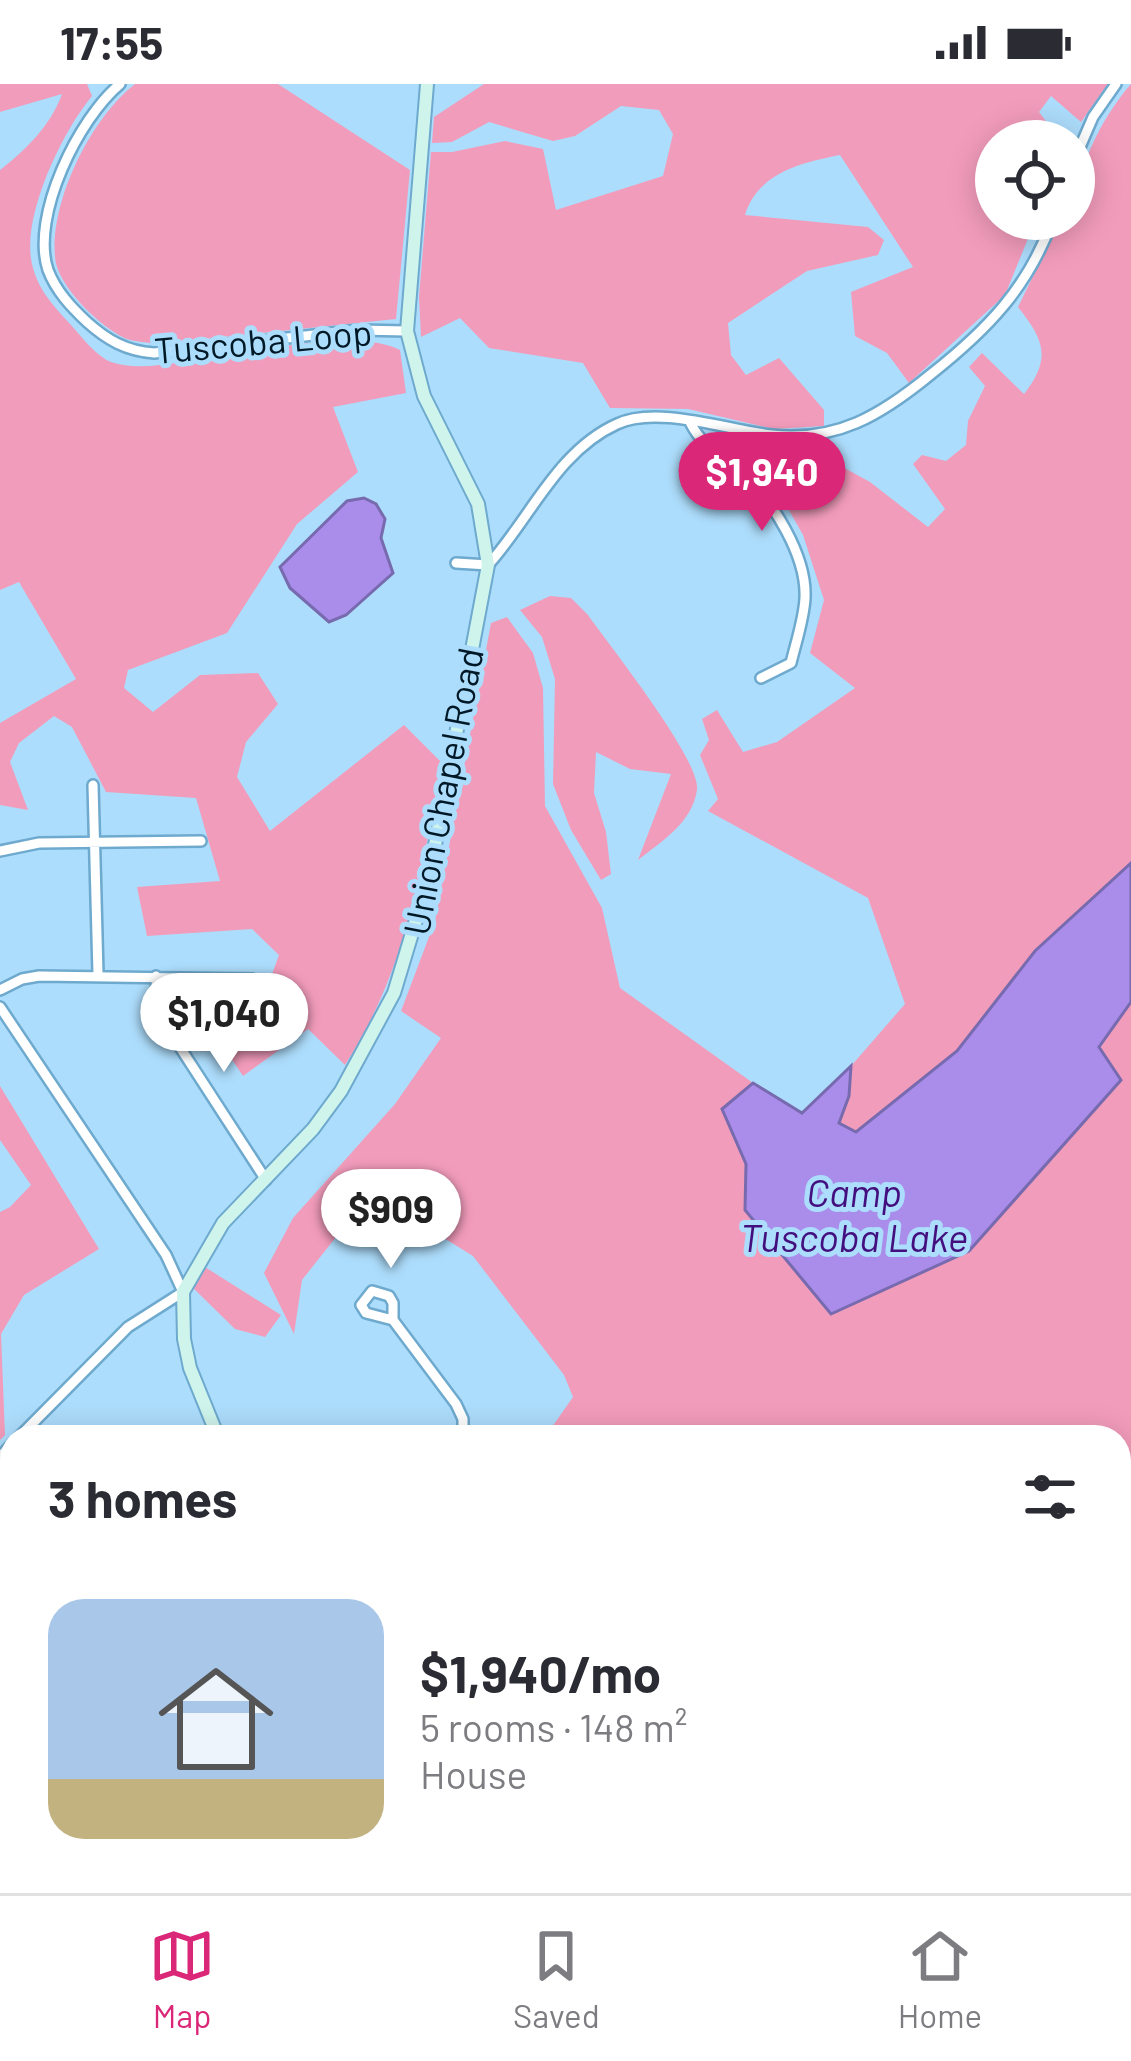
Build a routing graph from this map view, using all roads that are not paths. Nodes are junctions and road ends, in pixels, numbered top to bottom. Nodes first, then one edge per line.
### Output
1 (93, 84) edge
2 (120, 84) edge
3 (427, 84) edge
4 (1116, 84) edge
5 (101, 100) junction
6 (1092, 120) edge
7 (1045, 240) edge
8 (407, 331) junction
9 (690, 422) junction
10 (456, 563) dead end
11 (488, 565) junction
12 (761, 678) dead end
13 (93, 785) dead end
14 (201, 841) dead end
15 (95, 843) junction
16 (0, 851) edge
17 (98, 974) junction
18 (156, 976) junction
19 (252, 979) dead end
20 (0, 990) edge
21 (0, 1007) edge
22 (266, 1180) junction
23 (183, 1292) junction
24 (393, 1320) dead end
25 (31, 1425) edge
26 (213, 1425) edge
27 (463, 1425) edge

1 - 5 street
2 - 5 street, Tuscoba Loop
3 - 8 street, Union Chapel Road
4 - 6 street
5 - 8 street, Tuscoba Loop
7 - 9 street
8 - 11 street, Union Chapel Road
9 - 11 street
9 - 12 street
10 - 11 street
11 - 22 street, Union Chapel Road
13 - 15 street
14 - 15 street
15 - 16 street
15 - 17 street
17 - 18 street
17 - 20 street
18 - 19 street
18 - 22 street
21 - 23 street
22 - 23 street, Union Chapel Road
23 - 25 street
23 - 26 street
24 - 27 street

